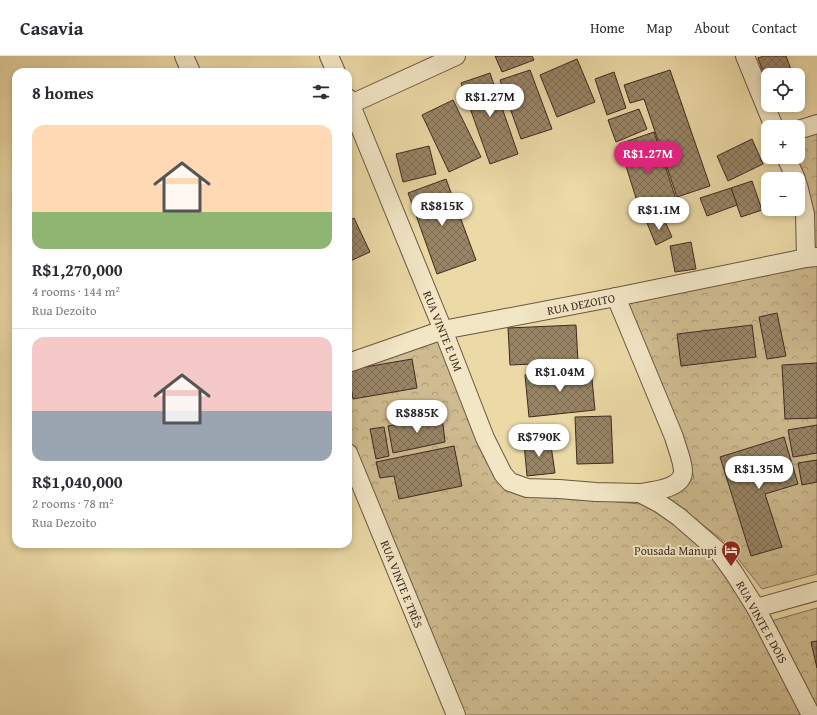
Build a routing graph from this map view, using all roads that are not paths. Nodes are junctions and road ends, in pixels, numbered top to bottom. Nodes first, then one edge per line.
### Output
1 (184, 56) edge
2 (329, 56) edge
3 (456, 56) edge
4 (745, 56) edge
5 (189, 68) edge
6 (334, 68) edge
7 (352, 100) edge
8 (352, 108) edge
9 (771, 120) edge
10 (817, 124) edge
11 (805, 128) edge
12 (805, 214) edge
13 (812, 257) edge
14 (616, 297) junction
15 (443, 330) junction
16 (352, 362) edge
17 (352, 463) edge
18 (596, 492) joint
19 (640, 494) junction
20 (817, 591) edge
21 (756, 608) junction
22 (456, 715) edge
23 (811, 715) edge

1 - 5 street
2 - 6 street
3 - 7 street
4 - 9 street
8 - 15 street, RUA VINTE E UM
10 - 11 street
12 - 13 street
13 - 14 street, RUA DEZOITO
14 - 15 street, RUA DEZOITO
14 - 19 street
15 - 16 street, RUA DEZOITO
15 - 18 street, RUA VINTE E UM
17 - 22 street, RUA VINTE E TRÊS
18 - 19 street, RUA VINTE E DOIS
19 - 21 street, RUA VINTE E DOIS
20 - 21 street
21 - 23 street, RUA VINTE E DOIS

